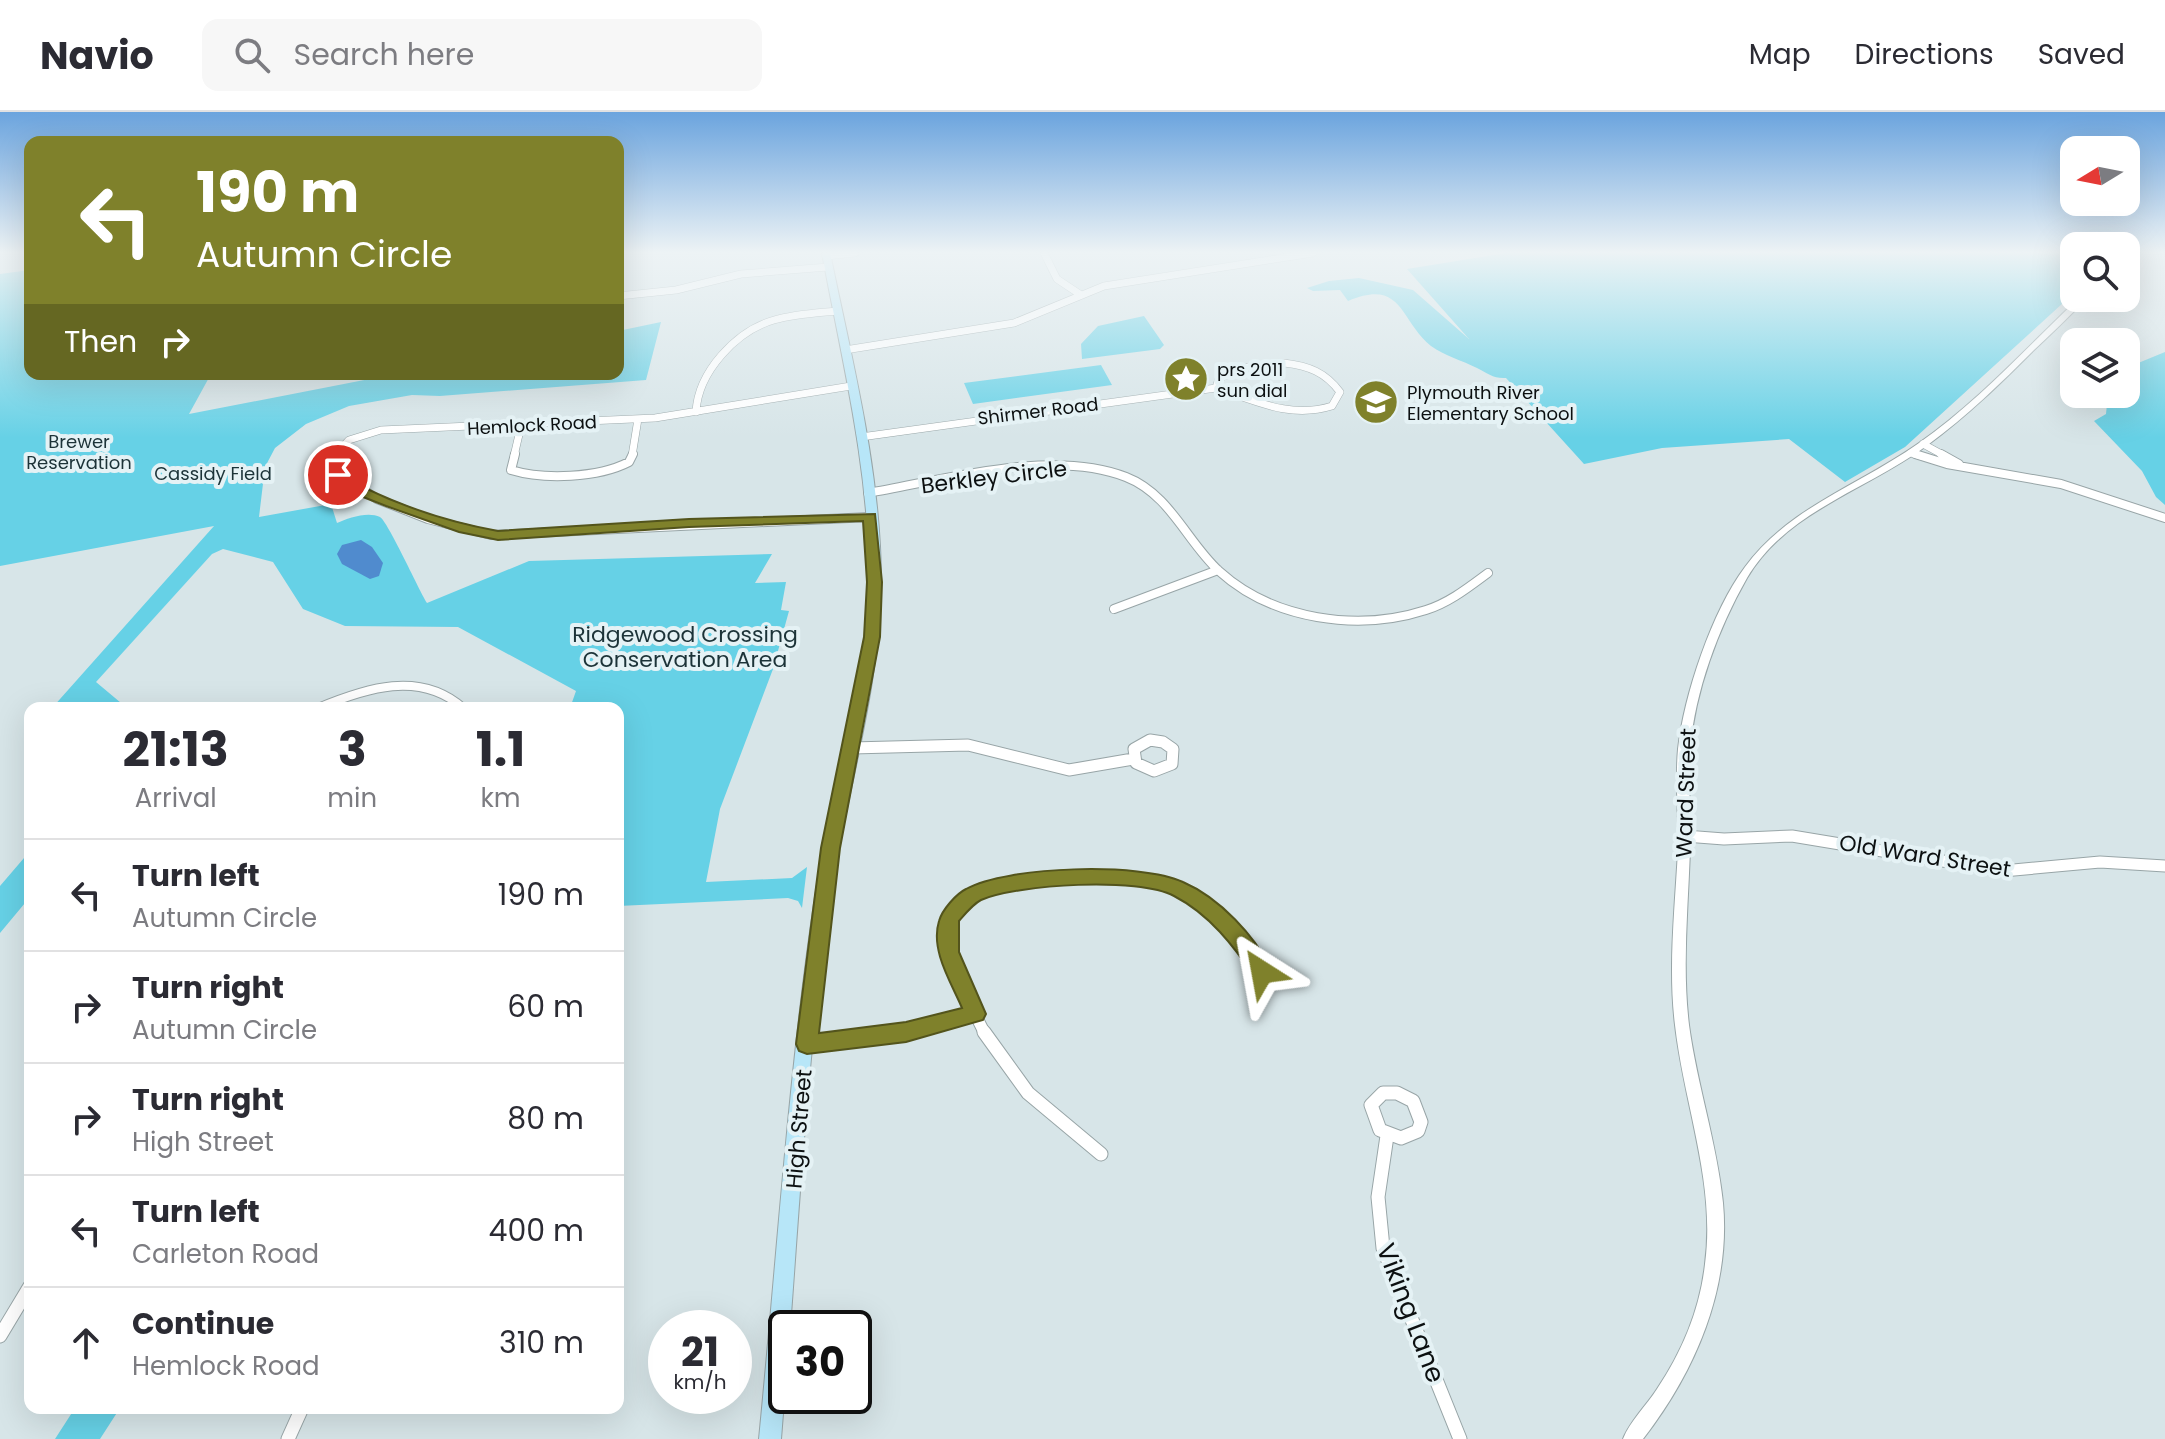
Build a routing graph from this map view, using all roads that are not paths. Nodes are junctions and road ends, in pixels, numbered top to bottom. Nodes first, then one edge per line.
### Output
1 (806, 315) edge
2 (838, 315) edge
3 (1033, 315) edge
4 (2064, 315) edge
5 (845, 350) junction
6 (851, 386) junction
7 (1216, 388) junction
8 (696, 412) junction
9 (638, 419) junction
10 (521, 426) junction
11 (861, 437) junction
12 (1923, 444) junction
13 (1911, 453) junction
14 (1959, 464) junction
15 (868, 493) junction
16 (870, 517) junction
17 (2165, 518) edge
18 (1218, 570) junction
19 (1488, 573) dead end
20 (1114, 609) dead end
21 (333, 702) edge
22 (455, 702) edge
23 (852, 748) junction
24 (1133, 759) dead end
25 (1685, 836) junction
26 (2165, 866) edge
27 (1262, 972) dead end
28 (975, 1014) junction
29 (807, 1044) junction
30 (1387, 1136) dead end
31 (1101, 1154) dead end
32 (24, 1296) edge
33 (0, 1336) edge
34 (299, 1414) edge
35 (288, 1439) edge
36 (770, 1439) edge
37 (1460, 1439) edge
38 (1632, 1439) edge

1 - 8 street
2 - 5 main road, High Street
3 - 5 street
4 - 12 street, Ward Street
5 - 6 main road, High Street
6 - 8 street, Hemlock Road
6 - 11 main road, High Street
7 - 7 street, Shirmer Road
7 - 11 street, Shirmer Road
8 - 9 street, Hemlock Road
9 - 10 street, Hemlock Road
9 - 10 street
10 - 16 street, Hemlock Road
11 - 15 main road, High Street
12 - 13 street, Ward Street
12 - 14 street
13 - 14 street
13 - 25 street, Ward Street
14 - 17 street
15 - 16 main road, High Street
15 - 18 street, Berkley Circle
16 - 23 main road, High Street
18 - 19 street, Berkley Circle
18 - 20 street
21 - 22 street
23 - 24 street
23 - 29 main road, High Street
25 - 26 street, Old Ward Street
25 - 38 street, Ward Street
27 - 28 street
28 - 29 street
28 - 31 street
29 - 36 main road, High Street
30 - 37 street, Viking Lane
32 - 33 street
34 - 35 street

